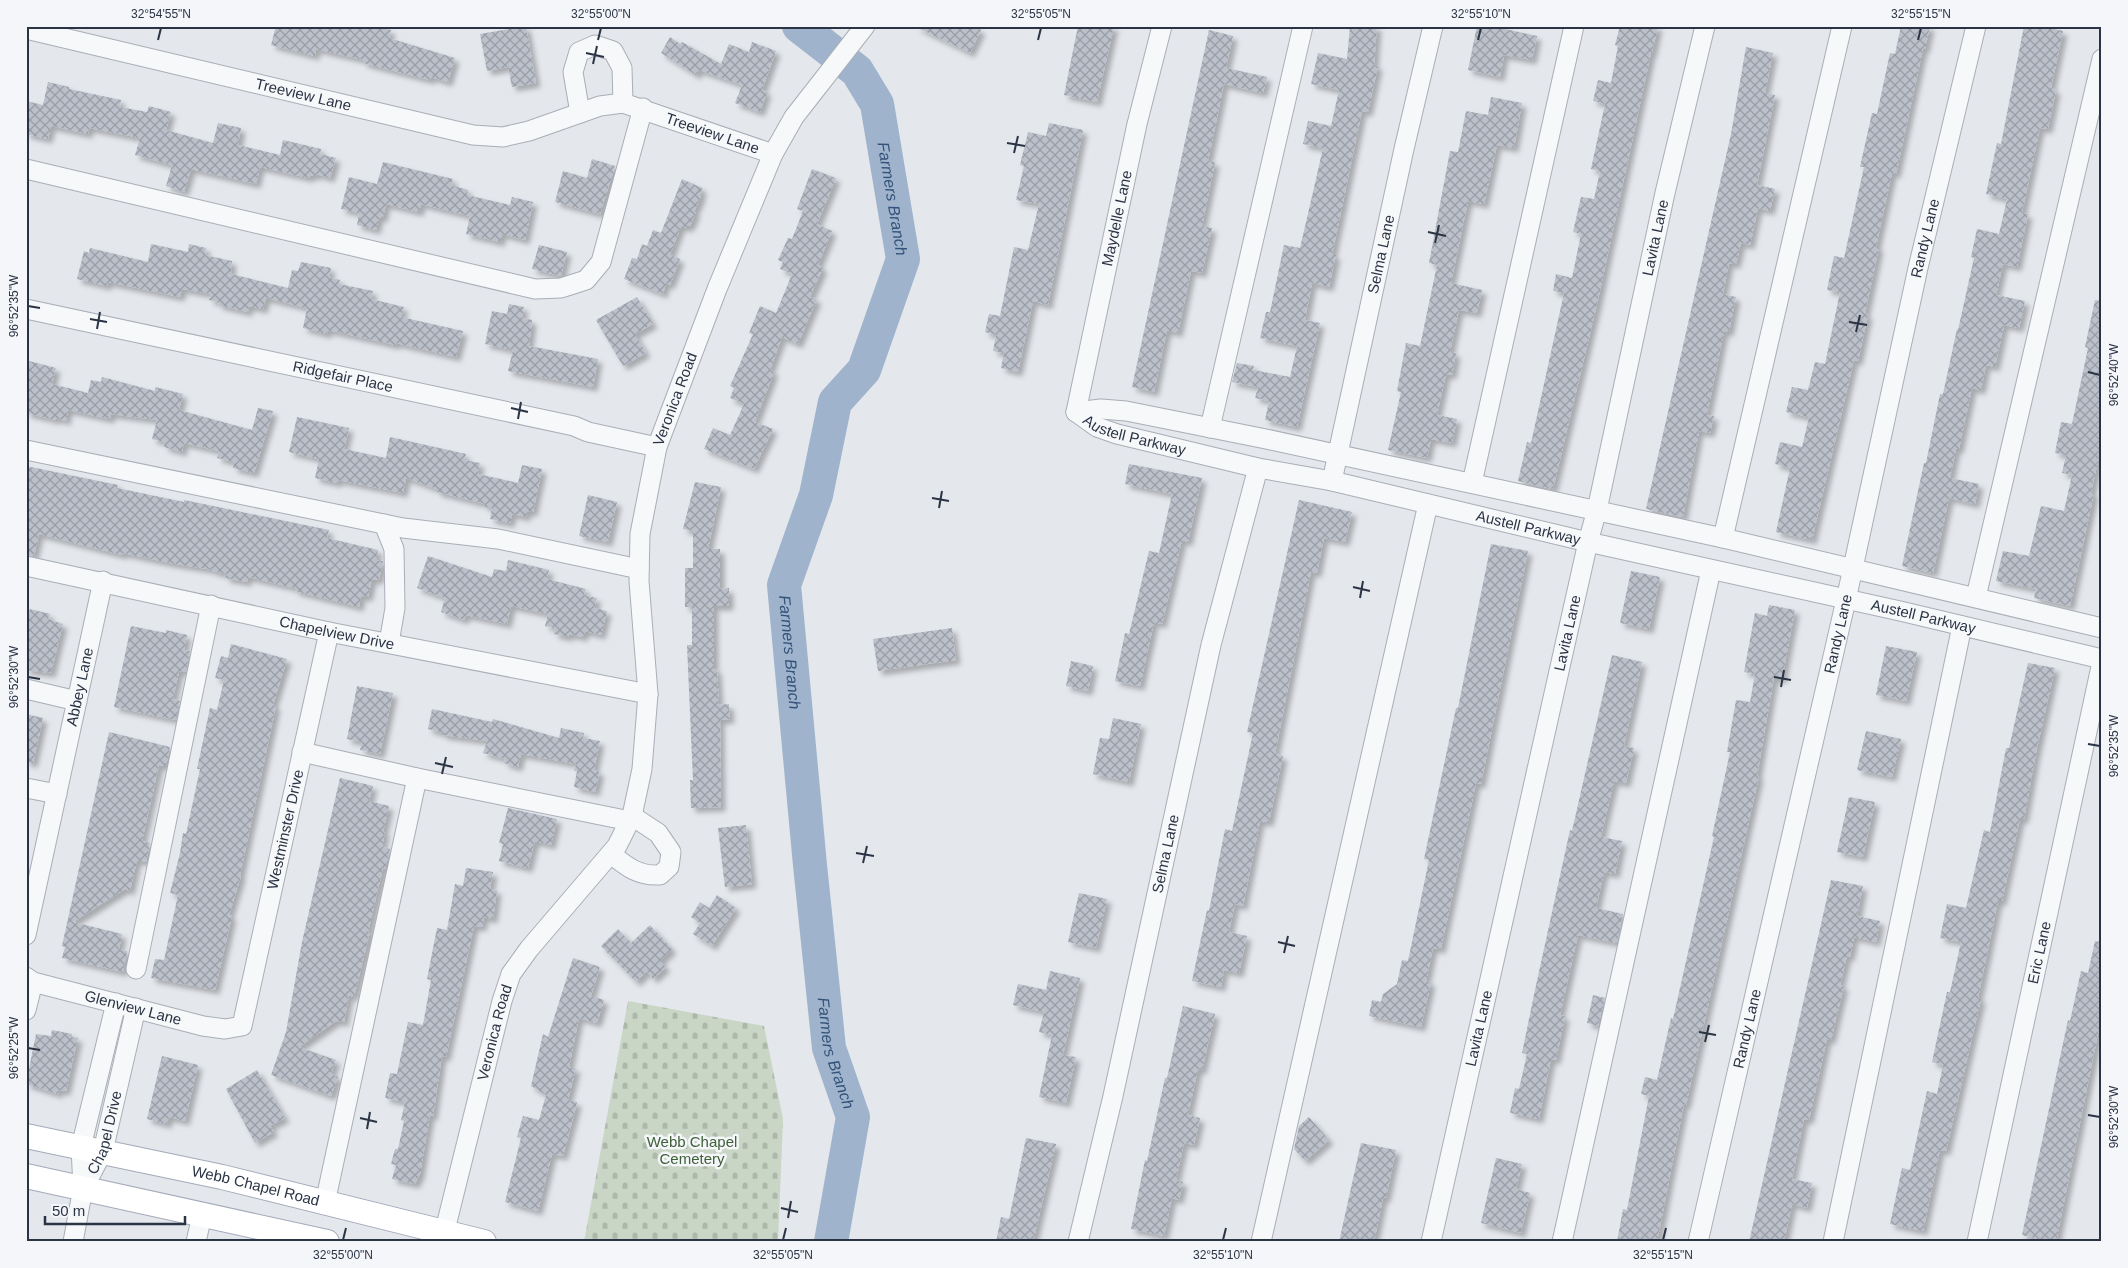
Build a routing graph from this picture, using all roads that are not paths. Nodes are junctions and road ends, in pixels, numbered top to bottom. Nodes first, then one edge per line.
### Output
1 (866, 26) edge
2 (1162, 26) edge
3 (1303, 26) edge
4 (1433, 26) edge
5 (1574, 26) edge
6 (1705, 26) edge
7 (1842, 26) edge
8 (1976, 26) edge
9 (26, 29) edge
10 (2102, 59) edge
11 (623, 103) junction
12 (643, 108) junction
13 (580, 113) junction
14 (773, 154) junction
15 (26, 169) edge
16 (26, 309) edge
17 (1076, 412) junction
18 (1210, 428) junction
19 (657, 447) junction
20 (26, 450) edge
21 (1336, 454) junction
22 (1258, 468) junction
23 (1332, 481) junction
24 (1472, 483) junction
25 (1428, 504) junction
26 (1597, 510) junction
27 (384, 524) junction
28 (1723, 538) junction
29 (1588, 542) junction
30 (26, 566) edge
31 (1852, 568) junction
32 (639, 569) junction
33 (1712, 570) junction
34 (103, 581) junction
35 (1976, 597) junction
36 (1846, 600) junction
37 (211, 605) junction
38 (1962, 626) junction
39 (2102, 628) edge
40 (329, 632) junction
41 (389, 643) junction
42 (2102, 660) edge
43 (26, 689) edge
44 (648, 694) junction
45 (77, 701) junction
46 (302, 752) junction
47 (417, 778) junction
48 (26, 788) edge
49 (57, 794) junction
50 (631, 819) junction
51 (611, 854) junction
52 (34, 862) edge
53 (26, 935) edge
54 (136, 969) dead end
55 (30, 979) edge
56 (116, 1003) junction
57 (136, 1008) junction
58 (26, 1010) edge
59 (242, 1026) joint
60 (26, 1136) edge
61 (92, 1149) junction
62 (26, 1176) edge
63 (83, 1188) junction
64 (325, 1203) junction
65 (202, 1215) junction
66 (443, 1237) edge
67 (322, 1241) edge
68 (73, 1242) edge
69 (196, 1242) edge
70 (484, 1242) edge
71 (1078, 1242) edge
72 (1261, 1242) edge
73 (1431, 1242) edge
74 (1562, 1242) edge
75 (1698, 1242) edge
76 (1833, 1242) edge
77 (1977, 1242) edge

1 - 14 street, Veronica Road
2 - 17 street, Maydelle Lane
3 - 18 street
4 - 21 street, Selma Lane
5 - 24 street
6 - 26 street, Lavita Lane
7 - 28 street
8 - 31 street, Randy Lane
9 - 13 street, Treeview Lane
10 - 35 street
11 - 12 street, Treeview Lane
11 - 13 street, Treeview Lane
11 - 13 street
12 - 14 street, Treeview Lane
12 - 15 street
14 - 19 street, Veronica Road
16 - 19 street, Ridgefair Place
17 - 18 street, Austell Parkway
17 - 22 street, Austell Parkway
18 - 21 street, Austell Parkway
19 - 32 street, Veronica Road
20 - 27 street
21 - 23 street, Selma Lane
21 - 24 street, Austell Parkway
22 - 23 street, Austell Parkway
22 - 71 street, Selma Lane
23 - 25 street, Austell Parkway
24 - 26 street, Austell Parkway
25 - 29 street, Austell Parkway
25 - 72 street
26 - 28 street, Austell Parkway
26 - 29 street, Lavita Lane
27 - 32 street
27 - 41 street
28 - 31 street, Austell Parkway
29 - 33 street, Austell Parkway
29 - 73 street, Lavita Lane
30 - 34 street, Chapelview Drive
31 - 35 street, Austell Parkway
31 - 36 street, Randy Lane
32 - 44 street, Veronica Road
33 - 36 street, Austell Parkway
33 - 74 street
34 - 37 street, Chapelview Drive
34 - 45 street, Abbey Lane
35 - 39 street, Austell Parkway
36 - 38 street, Austell Parkway
36 - 75 street, Randy Lane
37 - 40 street, Chapelview Drive
37 - 54 street
38 - 42 street, Austell Parkway
38 - 76 street
40 - 41 street, Chapelview Drive
40 - 46 street, Westminster Drive
41 - 44 street, Chapelview Drive
42 - 77 street, Eric Lane
43 - 45 street
44 - 50 street, Veronica Road
45 - 49 street, Abbey Lane
46 - 47 street
46 - 59 street, Westminster Drive
47 - 50 street
47 - 64 street
48 - 49 street
49 - 52 street, Abbey Lane
50 - 51 street, Veronica Road
50 - 51 street
51 - 66 street, Veronica Road
52 - 53 street, Abbey Lane
55 - 56 street, Glenview Lane
55 - 58 street
56 - 57 street, Glenview Lane
56 - 61 street, Chapel Drive
57 - 59 street, Glenview Lane
57 - 61 street, Chapel Drive
60 - 61 main road, Webb Chapel Road
61 - 63 street, Chapel Drive
61 - 64 main road, Webb Chapel Road
62 - 63 main road
63 - 65 main road
63 - 68 street, Chapel Drive
64 - 66 main road, Webb Chapel Road
65 - 67 main road
65 - 69 street
66 - 70 main road, Webb Chapel Road

